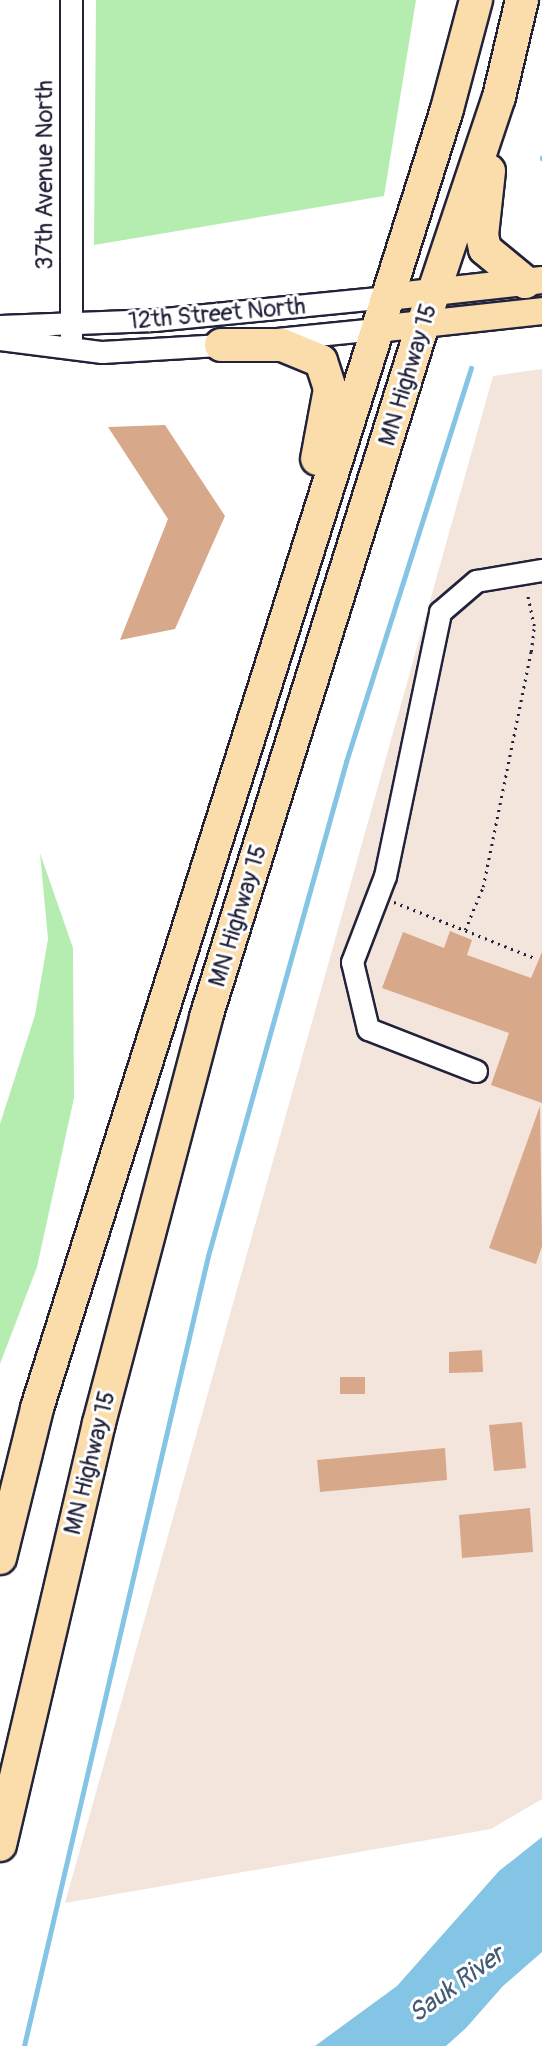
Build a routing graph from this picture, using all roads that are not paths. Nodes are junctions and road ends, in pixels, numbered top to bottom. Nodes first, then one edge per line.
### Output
1 (71, 0) edge
2 (476, 0) edge
3 (522, 0) edge
4 (499, 97) junction
5 (534, 281) edge
6 (434, 292) junction
7 (388, 297) junction
8 (542, 310) edge
9 (72, 324) junction
10 (423, 324) junction
11 (0, 326) edge
12 (377, 329) junction
13 (0, 339) edge
14 (221, 345) junction
15 (71, 351) junction
16 (542, 570) edge
17 (260, 697) junction
18 (477, 1071) dead end
19 (0, 1558) edge
20 (0, 1845) edge

1 - 9 street, 37th Avenue North
2 - 7 highway, MN Highway 15
3 - 4 highway, MN Highway 15
4 - 5 highway
4 - 6 highway, MN Highway 15
5 - 6 main road, 12th Street North
6 - 7 main road, 12th Street North
6 - 10 highway, MN Highway 15
7 - 9 street, 12th Street North
7 - 12 highway, MN Highway 15
8 - 10 main road
9 - 11 street, 12th Street North
9 - 15 street, 37th Avenue North
10 - 12 main road
10 - 20 highway, MN Highway 15
12 - 14 street, 12th Street North
12 - 17 highway, MN Highway 15
13 - 15 street, 12th Street North
14 - 15 street, 12th Street North
14 - 17 highway
16 - 18 street
17 - 19 highway, MN Highway 15

